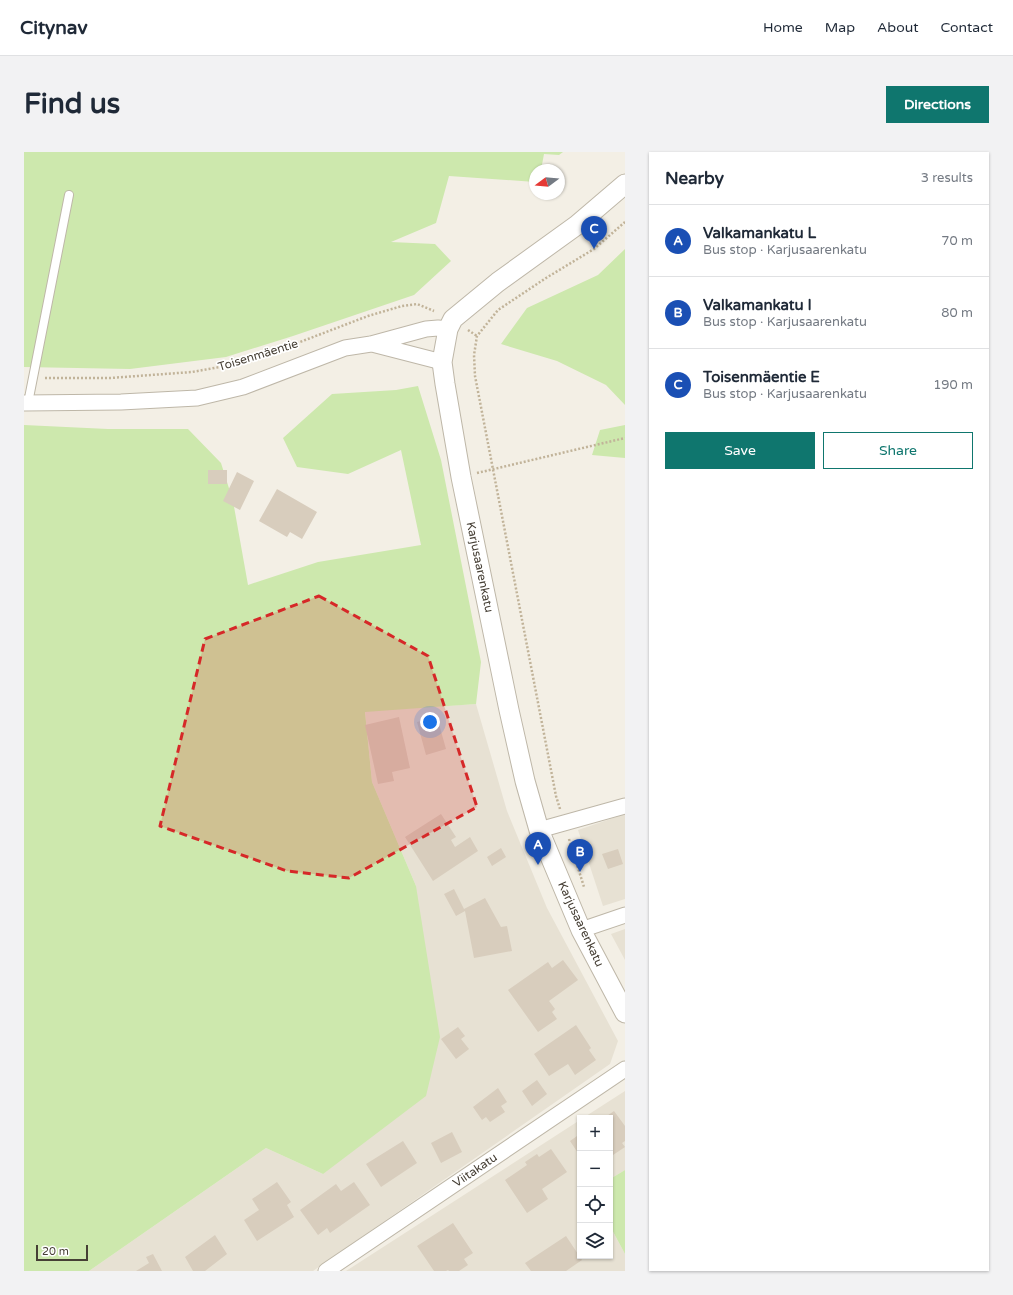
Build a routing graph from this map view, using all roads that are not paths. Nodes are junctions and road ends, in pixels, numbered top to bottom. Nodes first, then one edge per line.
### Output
1 (625, 184) edge
2 (69, 195) dead end
3 (451, 324) junction
4 (371, 344) junction
5 (442, 362) junction
6 (26, 403) edge
7 (625, 806) edge
8 (539, 830) junction
9 (625, 915) edge
10 (581, 930) junction
11 (625, 1014) edge
12 (625, 1070) edge
13 (326, 1271) edge

1 - 3 street
2 - 6 lane
3 - 4 street, Toisenmäentie
3 - 5 street, Karjusaarenkatu
4 - 5 street, Toisenmäentie
4 - 6 street, Toisenmäentie
5 - 8 street, Karjusaarenkatu
7 - 8 street
8 - 10 street, Karjusaarenkatu
9 - 10 street
10 - 11 street, Karjusaarenkatu
12 - 13 street, Viitakatu

